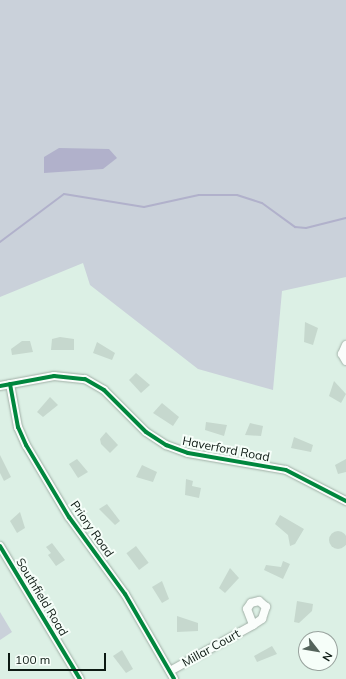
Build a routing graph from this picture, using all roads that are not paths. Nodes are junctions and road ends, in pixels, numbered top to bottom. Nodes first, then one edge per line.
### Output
1 (346, 345) edge
2 (346, 361) edge
3 (10, 384) junction
4 (0, 386) edge
5 (346, 501) edge
6 (0, 546) edge
7 (253, 624) dead end
8 (172, 675) edge
9 (80, 679) edge

1 - 2 street
3 - 4 street, Haverford Road
3 - 5 street, Haverford Road
3 - 8 street, Priory Road
6 - 9 street, Southfield Road
7 - 8 street, Millar Court

